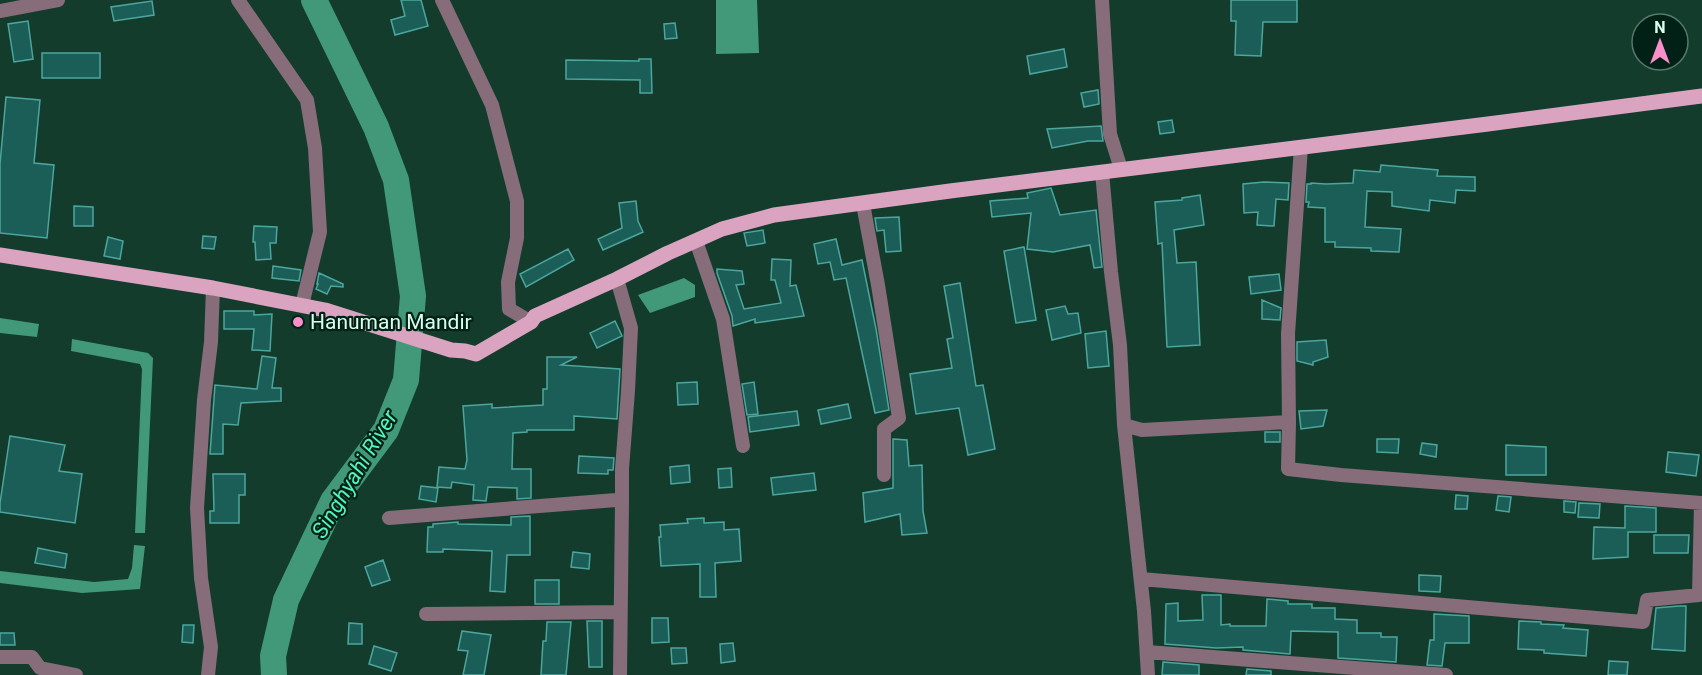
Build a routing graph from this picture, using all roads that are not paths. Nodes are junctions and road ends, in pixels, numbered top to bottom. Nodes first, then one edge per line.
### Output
1 (58, 0) edge
2 (238, 0) edge
3 (442, 0) edge
4 (1102, 0) edge
5 (0, 11) edge
6 (1702, 96) edge
7 (1301, 147) junction
8 (1121, 170) junction
9 (1102, 172) junction
10 (863, 204) junction
11 (696, 241) junction
12 (0, 255) edge
13 (617, 279) junction
14 (213, 288) junction
15 (302, 305) junction
16 (531, 322) junction
17 (1289, 422) junction
18 (1124, 425) junction
19 (743, 446) dead end
20 (884, 475) dead end
21 (622, 503) junction
22 (1702, 503) edge
23 (389, 518) dead end
24 (1141, 579) junction
25 (620, 612) junction
26 (426, 614) dead end
27 (1147, 652) junction
28 (0, 657) edge
29 (40, 671) edge
30 (76, 675) edge
31 (208, 675) edge
32 (620, 675) edge
33 (1148, 675) edge
34 (1446, 675) edge

1 - 5 street
2 - 15 street
3 - 16 street
4 - 8 street
6 - 7 main road
7 - 8 main road
7 - 17 street
8 - 9 main road
9 - 10 main road
9 - 18 street
10 - 11 main road
10 - 20 street
11 - 13 main road
11 - 19 street
12 - 14 main road
13 - 16 main road
13 - 21 street
14 - 15 main road
14 - 31 street
15 - 16 main road
17 - 18 street
17 - 22 street
18 - 24 street
21 - 23 street
21 - 25 street
22 - 24 street
24 - 27 street
25 - 26 street
25 - 32 street
27 - 33 street
27 - 34 street
28 - 29 street
29 - 30 street

